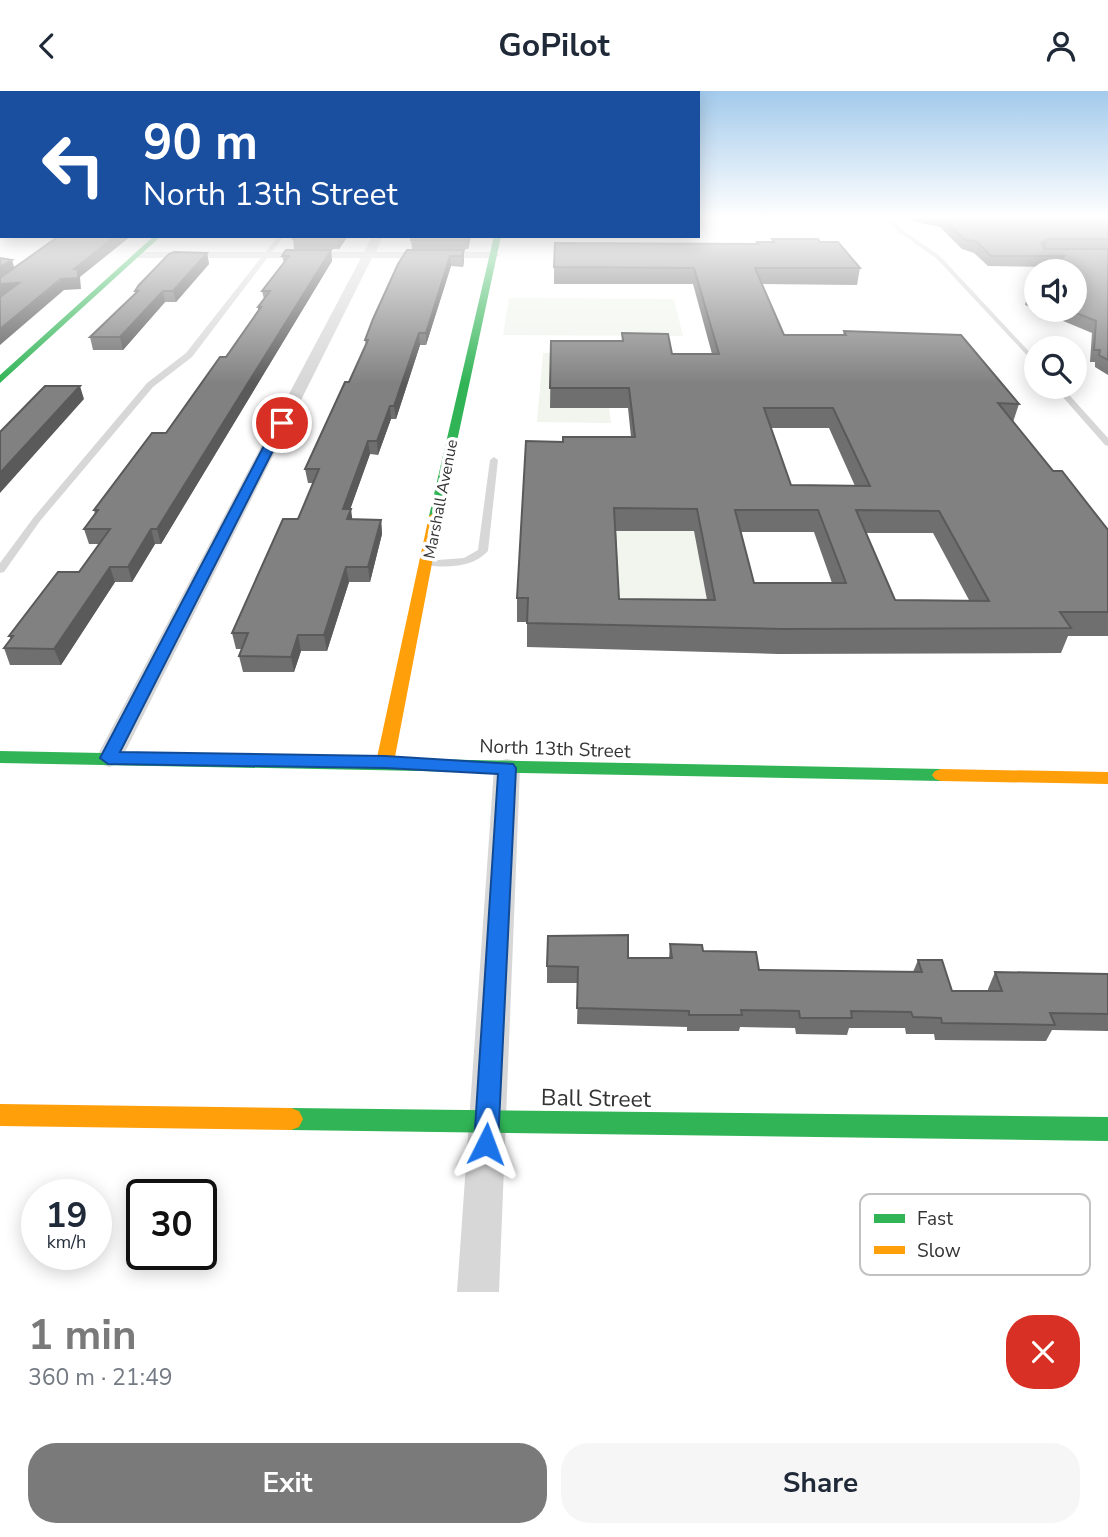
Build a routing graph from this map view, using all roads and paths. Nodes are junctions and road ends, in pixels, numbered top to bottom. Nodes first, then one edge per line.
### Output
1 (117, 272) edge
2 (253, 272) edge
3 (359, 272) edge
4 (490, 272) edge
5 (953, 272) edge
6 (1024, 350) edge
7 (0, 380) edge
8 (1069, 399) edge
9 (1108, 443) edge
10 (494, 460) dead end
11 (428, 562) junction
12 (0, 569) edge
13 (0, 757) edge
14 (108, 758) junction
15 (385, 762) junction
16 (507, 768) junction
17 (1108, 778) edge
18 (0, 1115) edge
19 (487, 1119) junction
20 (1108, 1129) edge
21 (478, 1292) edge

1 - 7 street
2 - 12 lane
3 - 14 street
4 - 11 street, Marshall Avenue
5 - 6 lane
8 - 9 lane
10 - 11 lane
11 - 15 street, Marshall Avenue
13 - 14 street, North 13th Street
14 - 15 street, North 13th Street
15 - 16 street, North 13th Street
16 - 17 street, North 13th Street
16 - 19 street
18 - 19 street, Ball Street
19 - 20 street, Ball Street
19 - 21 street

